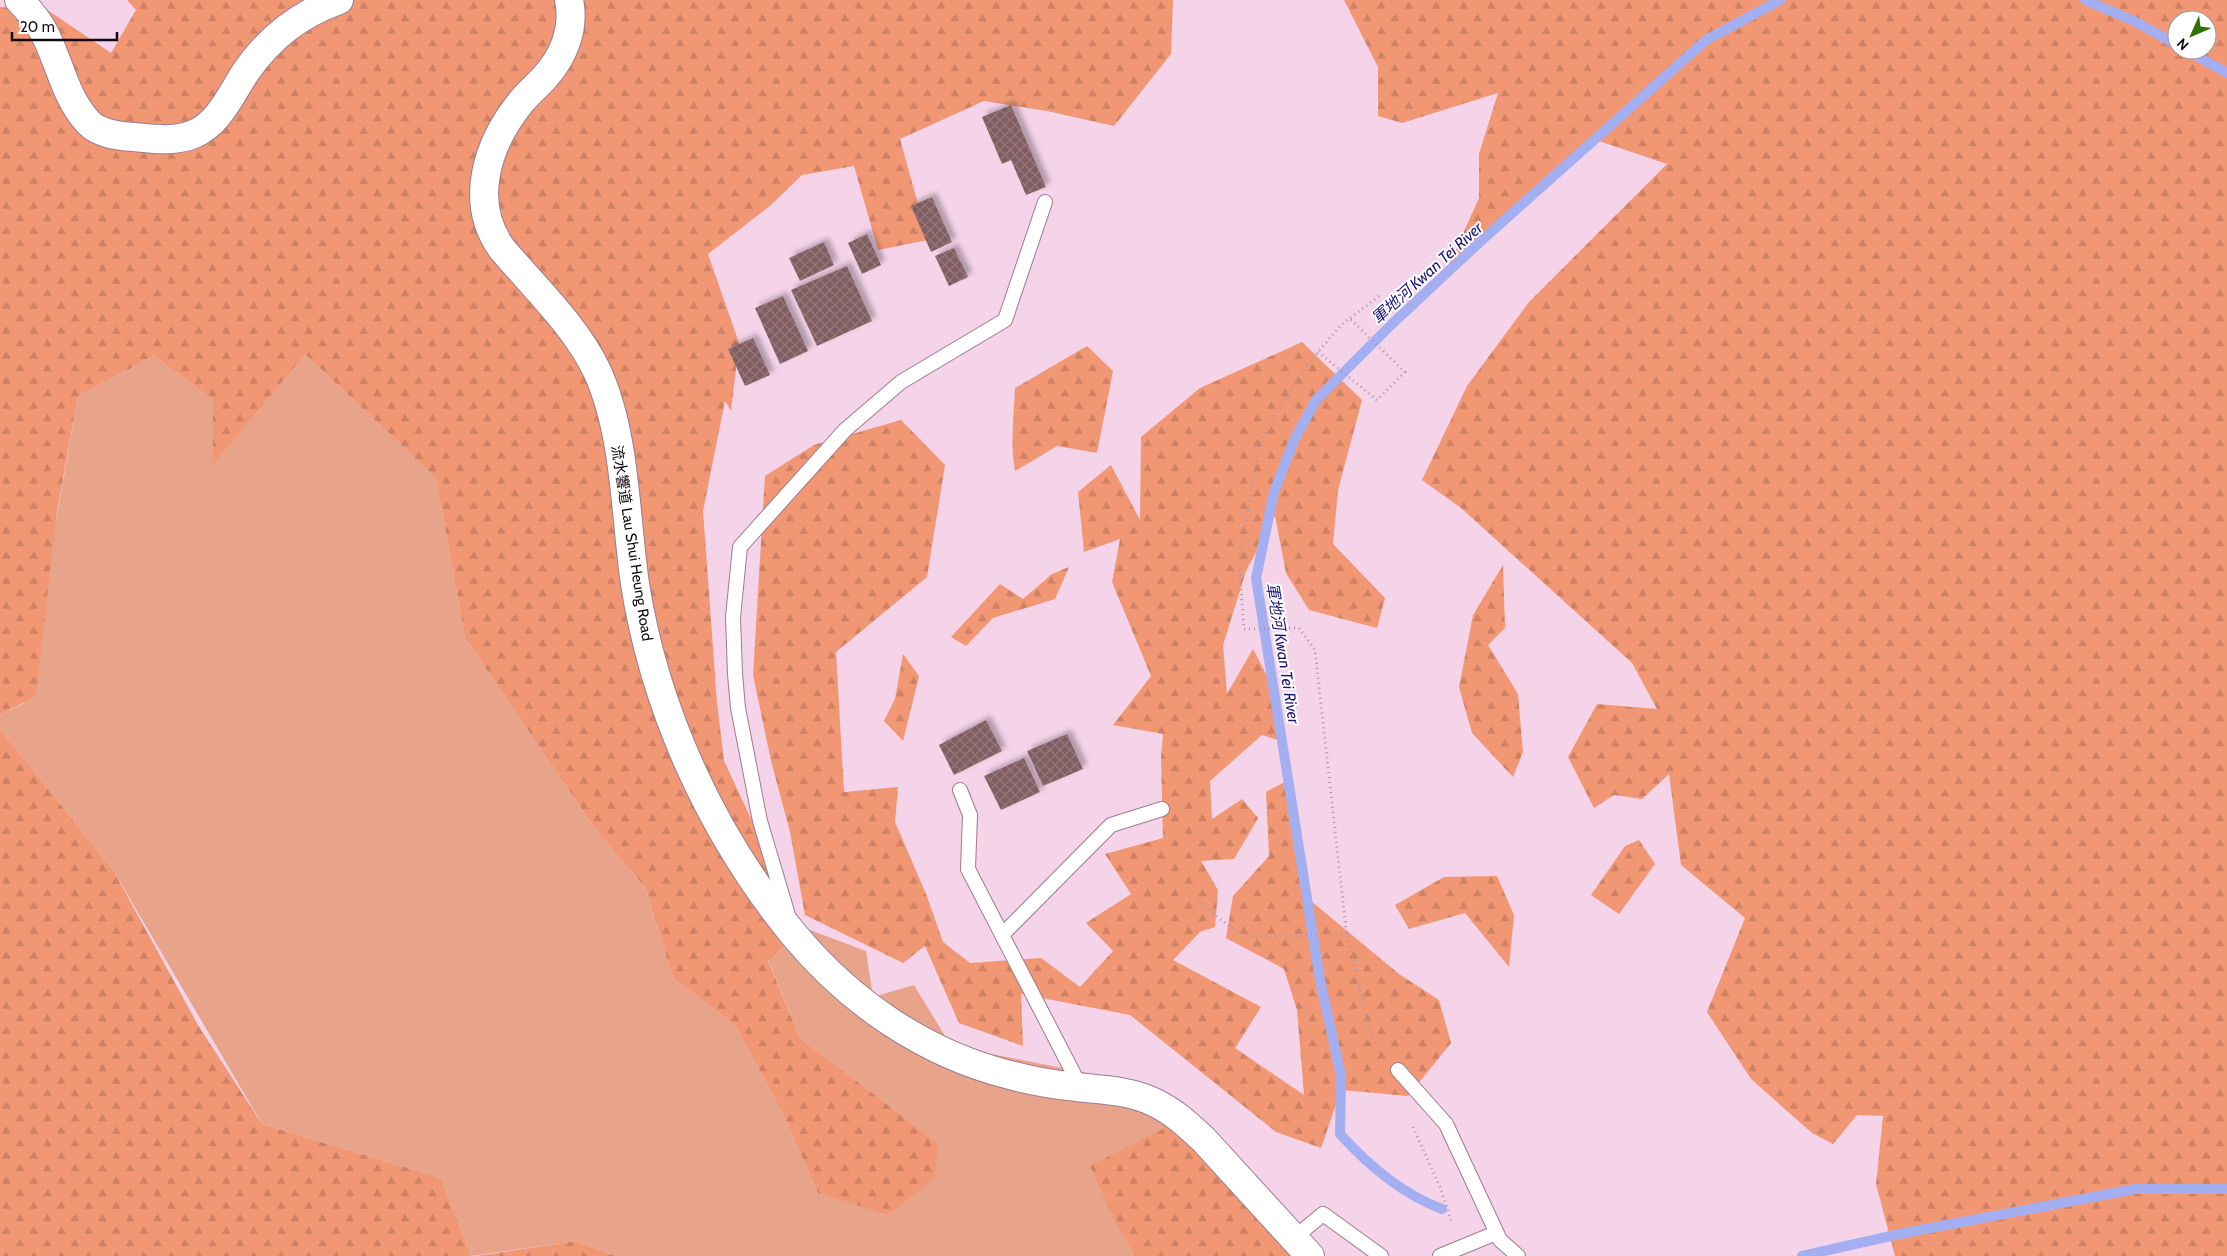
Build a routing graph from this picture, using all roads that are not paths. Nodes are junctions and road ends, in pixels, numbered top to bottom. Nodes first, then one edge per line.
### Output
1 (19, 0) edge
2 (339, 0) edge
3 (569, 0) edge
4 (1045, 202) dead end
5 (960, 790) dead end
6 (1162, 809) dead end
7 (793, 934) junction
8 (1002, 934) junction
9 (1398, 1070) dead end
10 (1082, 1088) junction
11 (1496, 1232) junction
12 (1302, 1247) edge
13 (1381, 1256) edge
14 (1440, 1256) edge
15 (1518, 1256) edge

1 - 2 street
3 - 7 street, 流水響道 Lau Shui Heung Road
4 - 7 lane
5 - 8 lane
6 - 8 lane
7 - 10 street, 流水響道 Lau Shui Heung Road
8 - 10 lane
9 - 11 lane
10 - 12 street, 流水響道 Lau Shui Heung Road
11 - 14 lane
11 - 15 lane
12 - 13 lane

